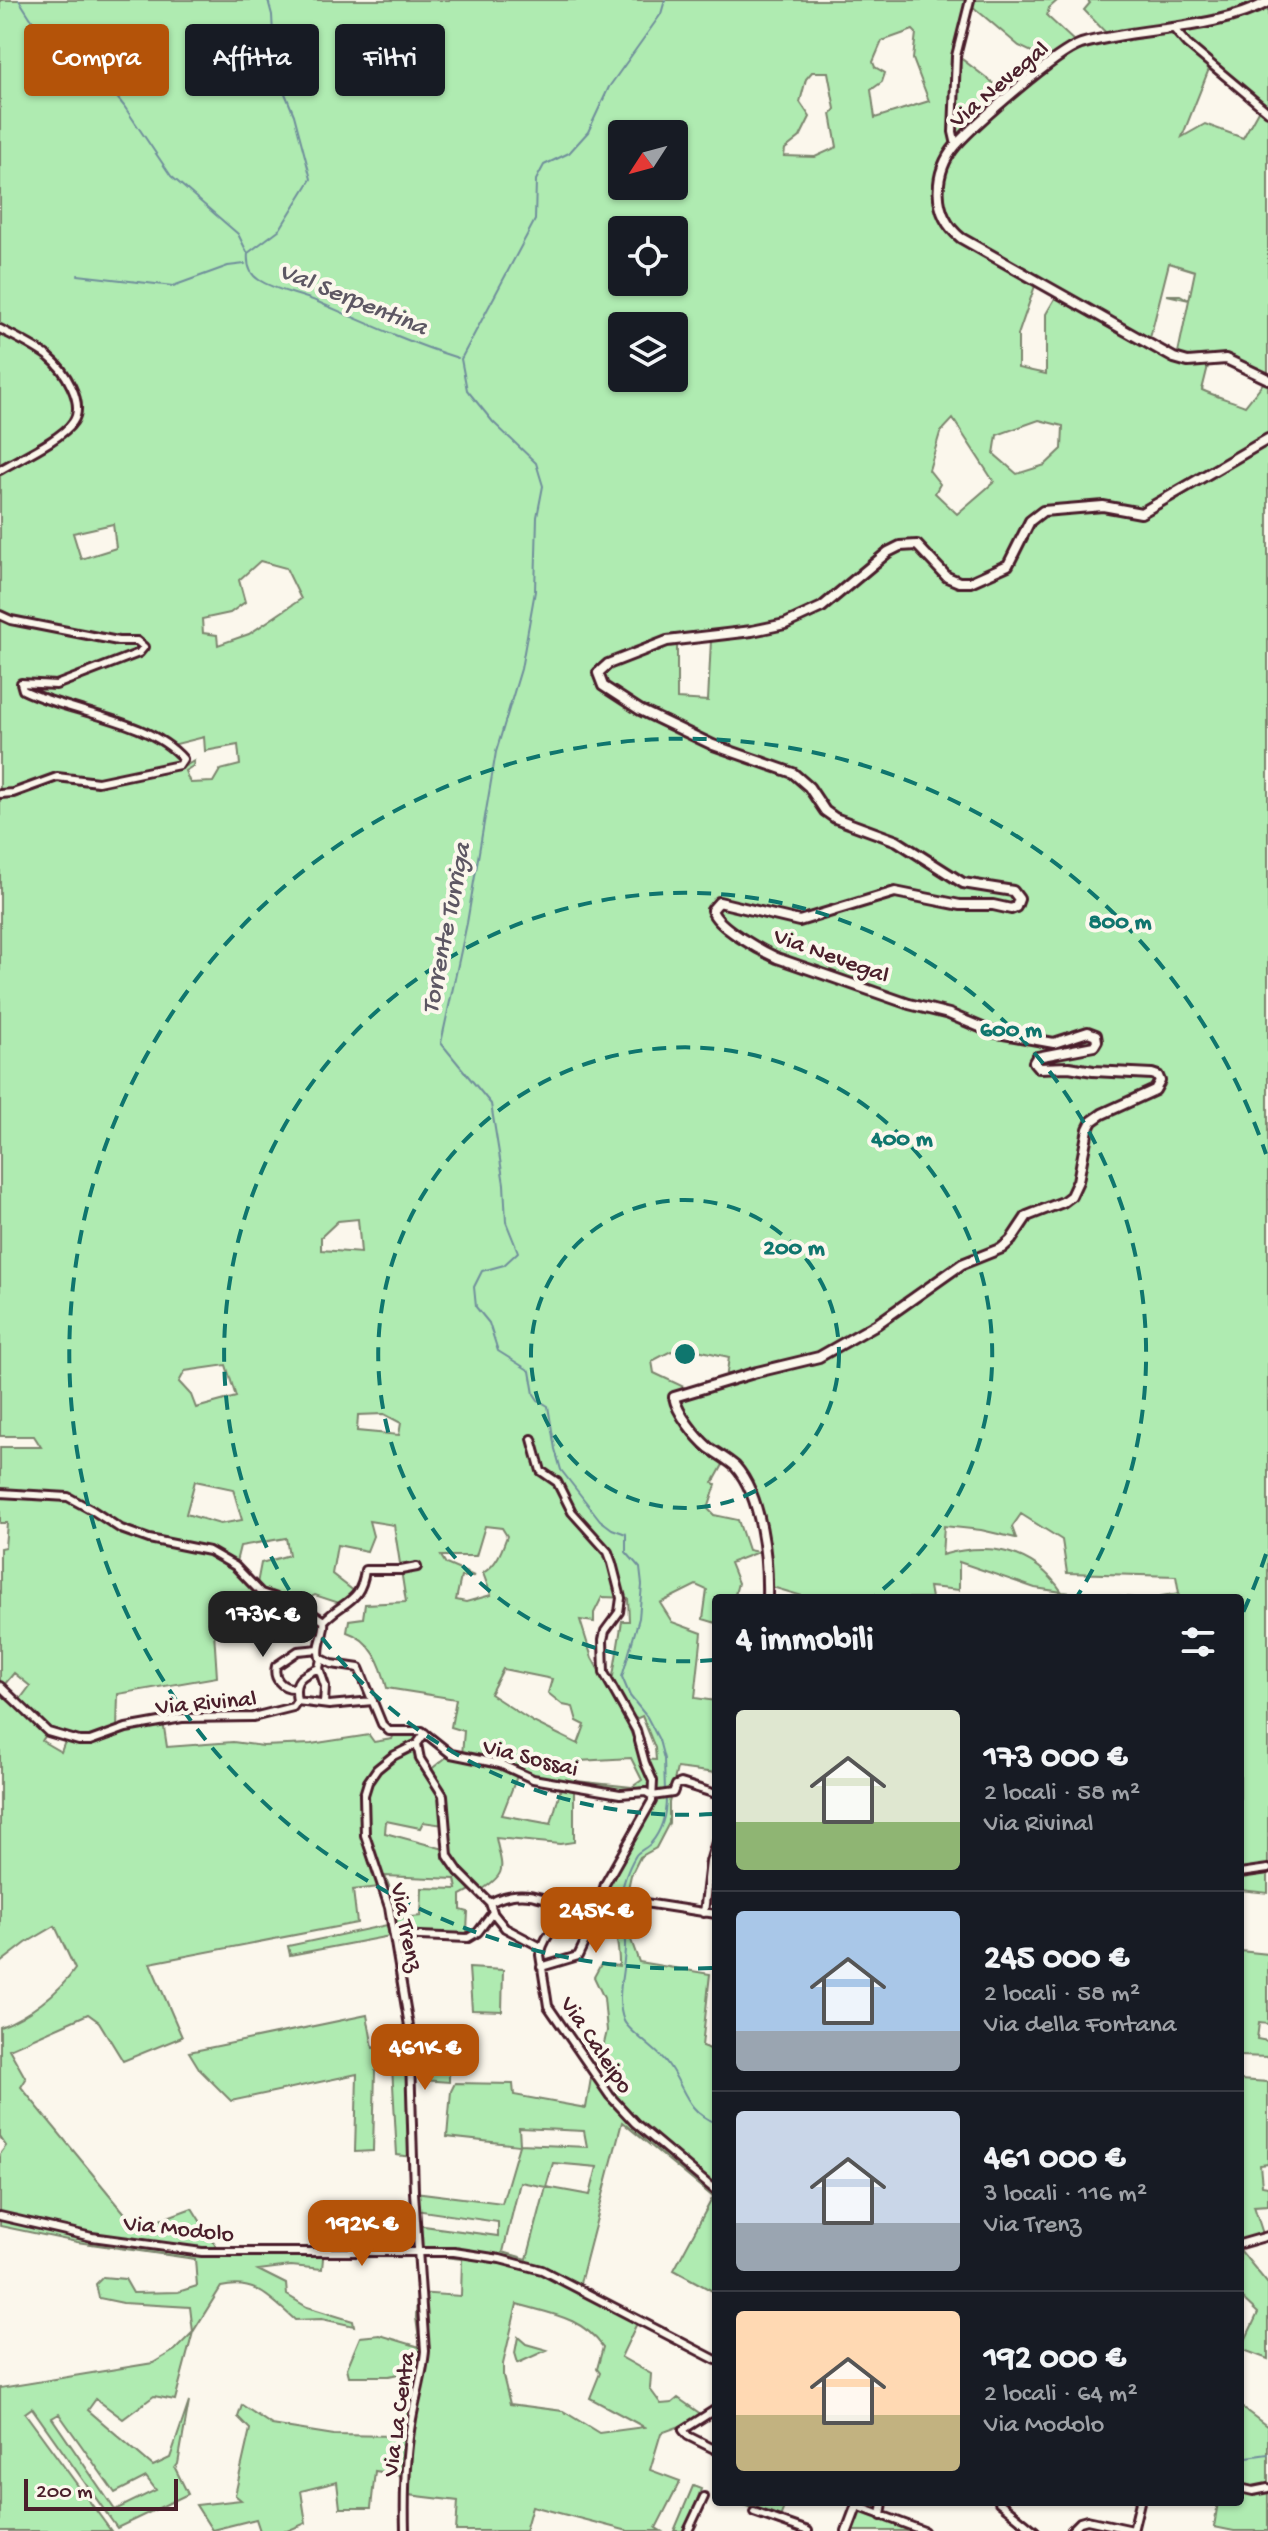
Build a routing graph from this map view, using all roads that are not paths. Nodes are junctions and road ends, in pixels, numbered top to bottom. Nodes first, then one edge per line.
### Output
1 (970, 0) edge
2 (1268, 2) edge
3 (1173, 28) junction
4 (1268, 112) edge
5 (956, 145) junction
6 (0, 329) edge
7 (1268, 379) edge
8 (1268, 439) edge
9 (0, 470) edge
10 (0, 615) edge
11 (0, 794) edge
12 (532, 1439) dead end
13 (0, 1493) edge
14 (417, 1567) dead end
15 (767, 1594) edge
16 (324, 1621) junction
17 (319, 1649) junction
18 (321, 1659) junction
19 (319, 1668) junction
20 (0, 1686) edge
21 (294, 1688) junction
22 (297, 1701) junction
23 (373, 1701) junction
24 (324, 1704) junction
25 (425, 1733) junction
26 (417, 1744) junction
27 (712, 1793) edge
28 (655, 1796) junction
29 (712, 1855) edge
30 (1268, 1869) edge
31 (1244, 1872) edge
32 (600, 1896) junction
33 (490, 1903) junction
34 (493, 1912) junction
35 (704, 1913) junction
36 (570, 1914) junction
37 (712, 1914) edge
38 (395, 1935) junction
39 (541, 1947) junction
40 (541, 1967) junction
41 (712, 2188) edge
42 (0, 2216) edge
43 (1268, 2236) edge
44 (1244, 2243) edge
45 (417, 2254) junction
46 (712, 2358) edge
47 (712, 2412) edge
48 (712, 2448) edge
49 (1268, 2488) edge
50 (1244, 2489) edge
51 (704, 2497) dead end
52 (857, 2506) edge
53 (862, 2506) edge
54 (882, 2506) edge
55 (1004, 2506) edge
56 (1139, 2506) edge
57 (754, 2512) dead end
58 (881, 2516) junction
59 (405, 2531) edge
60 (688, 2531) edge
61 (808, 2531) edge
62 (847, 2531) edge
63 (924, 2531) edge
64 (1035, 2531) edge
65 (1071, 2531) edge
66 (1133, 2531) edge

1 - 5 street
2 - 3 main road, Via Nevegal
3 - 4 street
3 - 5 main road, Via Nevegal
5 - 7 main road, Via Nevegal
6 - 9 street
8 - 15 main road, Via Nevegal
10 - 11 street
12 - 28 street
13 - 16 street
14 - 16 street
16 - 17 street
17 - 18 street
17 - 21 street, Via Rivinal
18 - 19 street
18 - 23 street, Via Sossai
19 - 21 street
19 - 24 street
20 - 22 street, Via Rivinal
21 - 22 street, Via Rivinal
22 - 24 street, Via Rivinal
23 - 24 street, Via Rivinal
23 - 25 street, Via Sossai
25 - 26 street, Via Trenz
25 - 28 street, Via Sossai
26 - 33 street
26 - 38 street, Via Trenz
27 - 28 street
28 - 32 street
29 - 35 street
30 - 31 street
32 - 35 street
32 - 36 street
32 - 40 street
33 - 34 street
33 - 36 street
34 - 38 street
34 - 39 street
35 - 37 street
36 - 39 street
38 - 45 street, Via Trenz
39 - 40 street, Via Caleipo
40 - 41 street, Via Caleipo
42 - 45 street, Via Modolo
43 - 44 street
45 - 46 street, Via Modolo
45 - 59 street, Via La Centa
47 - 48 street
49 - 50 street
51 - 60 street
52 - 62 main road
53 - 58 street
54 - 58 street
55 - 64 street
56 - 66 street
57 - 61 street
58 - 63 street
65 - 66 street

